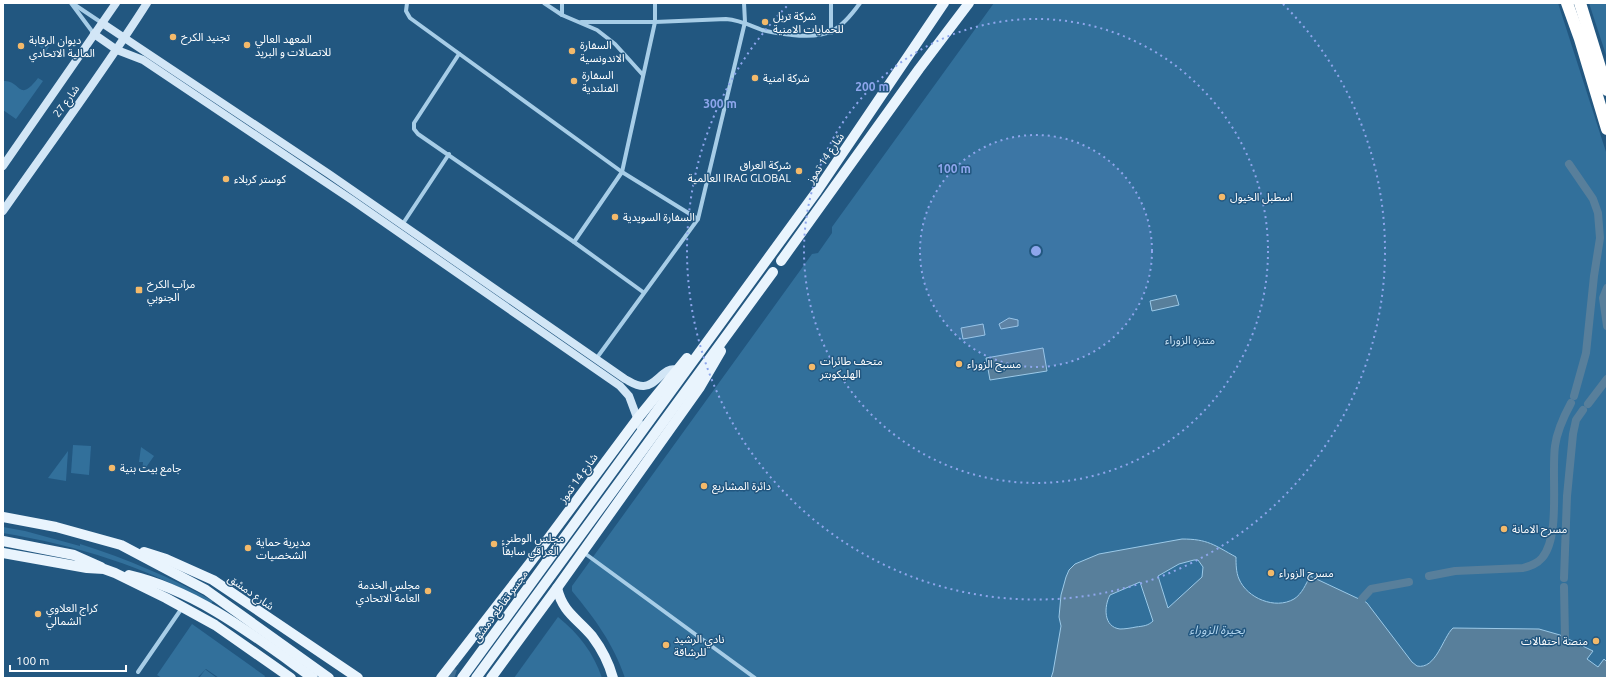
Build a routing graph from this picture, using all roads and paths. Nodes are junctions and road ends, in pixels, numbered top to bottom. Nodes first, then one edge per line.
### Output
1 (71, 3) edge
2 (116, 3) edge
3 (147, 3) edge
4 (407, 3) edge
5 (544, 3) edge
6 (562, 3) edge
7 (654, 3) edge
8 (744, 3) edge
9 (831, 3) edge
10 (860, 3) edge
11 (944, 3) edge
12 (947, 3) edge
13 (951, 3) edge
14 (969, 3) edge
15 (1567, 3) edge
16 (1580, 3) edge
17 (562, 15) junction
18 (581, 22) junction
19 (655, 22) junction
20 (744, 22) junction
21 (102, 23) junction
22 (927, 29) junction
23 (831, 33) junction
24 (94, 34) junction
25 (125, 37) junction
26 (117, 50) junction
27 (459, 54) junction
28 (642, 75) junction
29 (1607, 90) edge
30 (1607, 129) edge
31 (449, 154) junction
32 (3, 166) edge
33 (622, 172) junction
34 (817, 191) junction
35 (827, 197) junction
36 (3, 211) edge
37 (698, 219) junction
38 (401, 225) junction
39 (574, 242) junction
40 (780, 261) dead end
41 (773, 272) dead end
42 (643, 292) junction
43 (739, 297) junction
44 (751, 302) junction
45 (596, 359) junction
46 (688, 367) junction
47 (677, 370) junction
48 (698, 373) junction
49 (700, 387) junction
50 (638, 418) junction
51 (642, 431) junction
52 (632, 454) junction
53 (3, 517) edge
54 (3, 541) edge
55 (121, 545) junction
56 (582, 552) junction
57 (3, 553) edge
58 (104, 569) junction
59 (115, 573) junction
60 (557, 588) junction
61 (183, 607) junction
62 (138, 672) dead end
63 (291, 678) edge
64 (313, 678) edge
65 (329, 678) edge
66 (358, 678) edge
67 (441, 678) edge
68 (462, 678) edge
69 (476, 678) edge
70 (491, 678) edge
71 (613, 678) edge
72 (755, 678) edge

1 - 21 street
1 - 24 street
2 - 21 street, شارع 27
3 - 25 street, شارع 27
4 - 27 street
5 - 17 street
6 - 17 street
7 - 19 street
8 - 20 street
9 - 23 street
10 - 23 street
11 - 22 main road, شارع 14 تموز
12 - 22 main road
13 - 22 main road, شارع 14 تموز
14 - 35 main road
15 - 30 highway
16 - 29 highway
17 - 18 street
18 - 19 street
18 - 28 street
19 - 20 street
19 - 28 street
20 - 23 street
20 - 37 street
21 - 24 street, شارع 27
21 - 25 street
22 - 34 main road, شارع 14 تموز
24 - 26 street
24 - 32 street, شارع 27
25 - 26 street, شارع 27
25 - 38 street
26 - 36 street, شارع 27
26 - 50 street
27 - 31 street
27 - 33 street
28 - 33 street
31 - 38 street
31 - 39 street
33 - 37 street
33 - 39 street
34 - 35 main road
34 - 43 main road, شارع 14 تموز
35 - 40 main road
37 - 42 street
38 - 45 street
39 - 42 street
41 - 44 main road
42 - 45 street
43 - 46 main road, شارع 14 تموز
43 - 47 main road, شارع 14 تموز
44 - 48 main road
44 - 49 main road
45 - 47 street
46 - 47 main road
46 - 48 main road
46 - 51 main road, شارع 14 تموز
47 - 50 main road, شارع 14 تموز
48 - 49 main road
48 - 52 main road
49 - 56 main road
50 - 51 street
50 - 67 main road, شارع 14 تموز
51 - 52 main road, شارع 14 تموز
52 - 68 main road, مجسر تقاطع دمشق
52 - 69 main road, مجسر تقاطع دمشق
53 - 55 main road, شارع دمشق
54 - 58 main road
55 - 65 main road, شارع دمشق
55 - 66 main road, شارع دمشق
56 - 60 main road
56 - 72 street
57 - 58 main road
58 - 59 main road
59 - 61 main road
59 - 64 main road
60 - 70 main road
60 - 71 main road
61 - 62 street
61 - 63 main road

